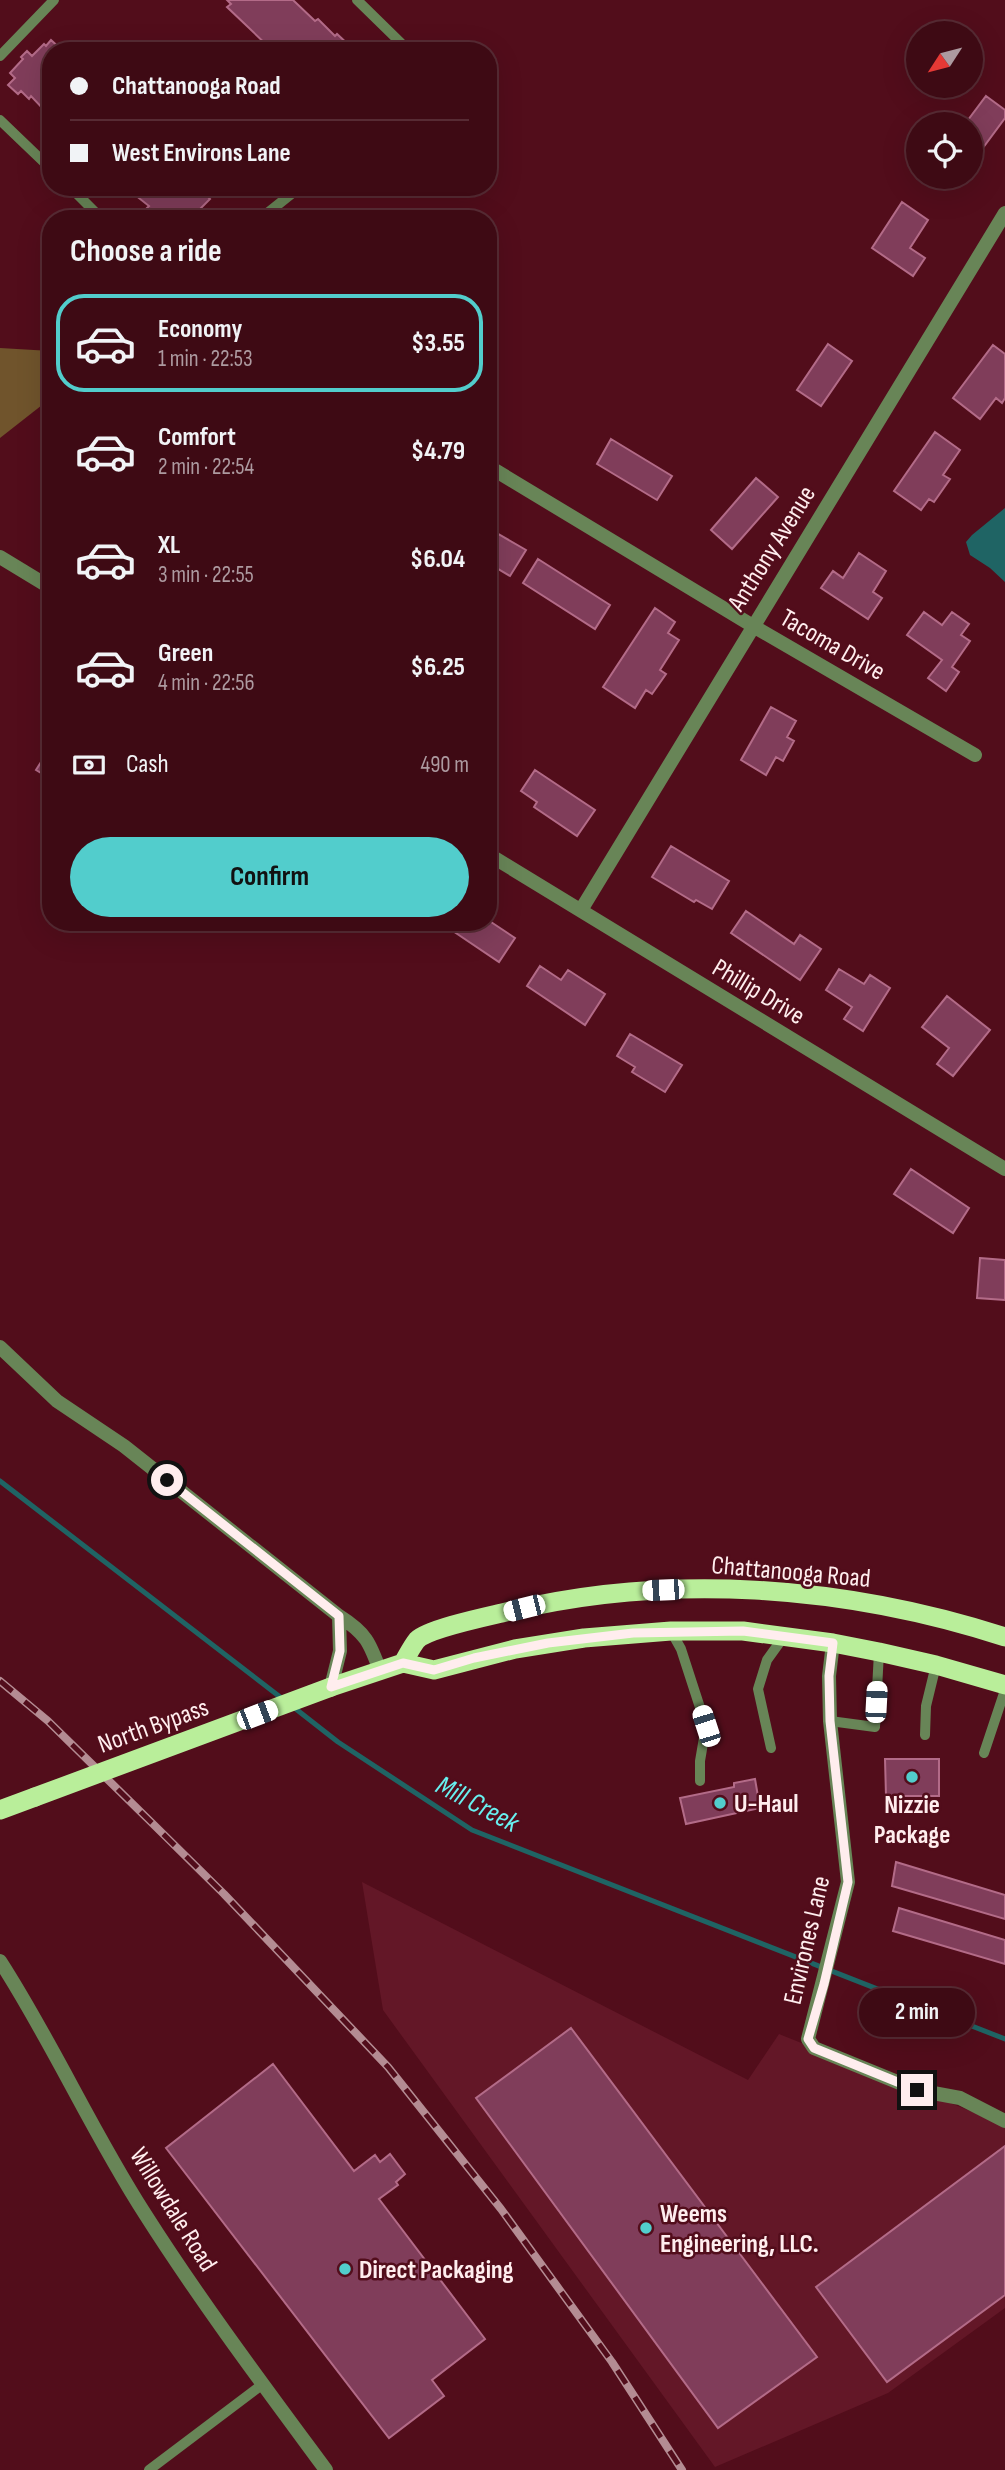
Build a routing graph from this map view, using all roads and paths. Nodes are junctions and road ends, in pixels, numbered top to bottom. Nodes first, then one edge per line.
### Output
1 (54, 0) edge
2 (357, 0) edge
3 (400, 42) edge
4 (0, 56) edge
5 (0, 120) edge
6 (42, 160) edge
7 (79, 196) edge
8 (289, 196) edge
9 (94, 210) edge
10 (271, 210) edge
11 (1005, 213) edge
12 (497, 471) edge
13 (0, 557) edge
14 (42, 583) edge
15 (753, 625) junction
16 (975, 755) dead end
17 (497, 859) edge
18 (580, 910) junction
19 (1005, 1169) edge
20 (0, 1347) edge
21 (339, 1616) junction
22 (671, 1630) junction
23 (785, 1635) junction
24 (1005, 1637) edge
25 (833, 1643) junction
26 (878, 1652) junction
27 (403, 1663) junction
28 (936, 1665) junction
29 (380, 1671) junction
30 (331, 1687) junction
31 (1005, 1687) edge
32 (830, 1721) junction
33 (925, 1735) dead end
34 (771, 1748) dead end
35 (984, 1753) dead end
36 (700, 1781) dead end
37 (0, 1811) edge
38 (0, 1961) edge
39 (1005, 2121) edge
40 (263, 2384) junction
41 (149, 2470) edge
42 (326, 2470) edge

1 - 4 lane
2 - 3 lane
5 - 6 lane
7 - 9 lane
8 - 10 lane
11 - 15 street, Anthony Avenue
12 - 15 street, Tacoma Drive
13 - 14 street
15 - 16 street, Tacoma Drive
15 - 18 street, Anthony Avenue
17 - 18 street, Phillip Drive
18 - 19 street, Phillip Drive
20 - 21 street
21 - 29 street
21 - 30 street
22 - 23 highway
22 - 27 highway
22 - 36 lane
23 - 25 highway
23 - 34 lane
24 - 27 highway, Chattanooga Road
25 - 26 highway
25 - 32 street, Environes Lane
26 - 28 highway
26 - 32 lane
27 - 29 highway, North Bypass
28 - 31 highway
28 - 33 lane
29 - 30 highway, North Bypass
30 - 37 highway, North Bypass, bridge
31 - 35 lane
32 - 39 street, Environes Lane
38 - 40 street, Willowdale Road
40 - 41 lane
40 - 42 street, Willowdale Road

